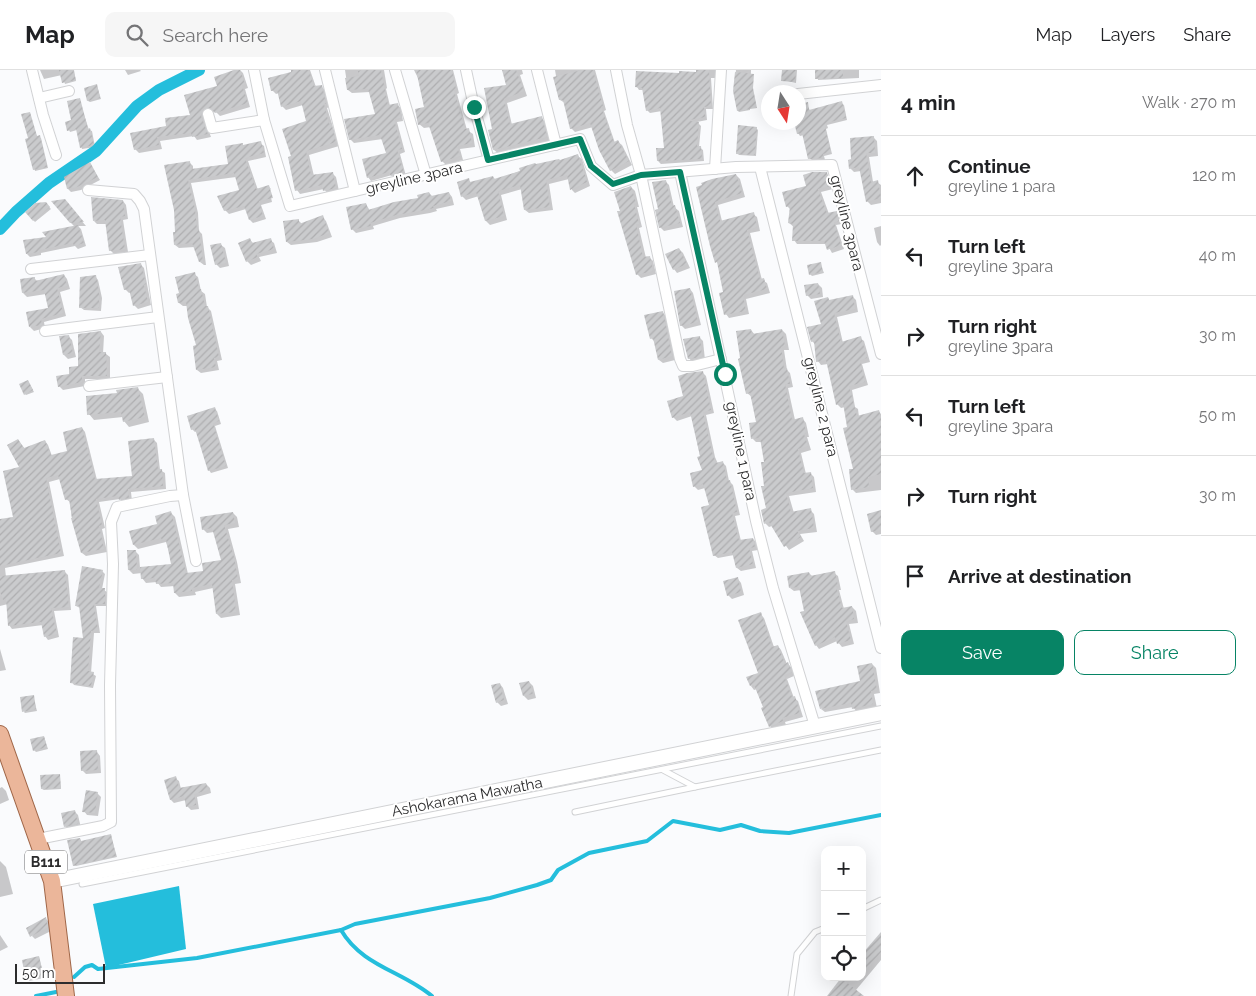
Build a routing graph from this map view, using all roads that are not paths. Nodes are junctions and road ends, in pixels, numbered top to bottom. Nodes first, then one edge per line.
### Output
1 (32, 70) edge
2 (254, 70) edge
3 (325, 70) edge
4 (395, 70) edge
5 (466, 70) edge
6 (537, 70) edge
7 (616, 70) edge
8 (721, 70) edge
9 (881, 84) edge
10 (69, 91) dead end
11 (806, 93) edge
12 (39, 98) junction
13 (208, 114) dead end
14 (264, 120) junction
15 (556, 145) junction
16 (56, 155) dead end
17 (488, 160) junction
18 (760, 167) junction
19 (715, 169) junction
20 (680, 172) junction
21 (426, 175) junction
22 (641, 175) junction
23 (88, 190) dead end
24 (355, 191) junction
25 (150, 255) junction
26 (31, 269) dead end
27 (158, 317) junction
28 (44, 331) dead end
29 (881, 354) edge
30 (721, 359) junction
31 (167, 377) junction
32 (89, 386) dead end
33 (183, 495) junction
34 (196, 561) dead end
35 (881, 648) edge
36 (881, 713) edge
37 (815, 726) junction
38 (881, 726) edge
39 (0, 734) edge
40 (881, 750) edge
41 (663, 770) junction
42 (695, 787) junction
43 (575, 812) dead end
44 (38, 839) junction
45 (52, 881) junction
46 (82, 884) dead end
47 (881, 900) edge
48 (866, 907) edge
49 (821, 930) edge
50 (66, 996) edge
51 (791, 996) edge

1 - 12 street
2 - 14 street
3 - 24 street
4 - 21 street
5 - 17 street
6 - 15 street
7 - 22 street
8 - 19 street
9 - 11 street
10 - 12 street
12 - 16 street
13 - 14 street
14 - 24 street, greyline 3para
15 - 17 street, greyline 3para
15 - 22 street, greyline 3para
17 - 21 street, greyline 3para
18 - 19 street, greyline 3para
18 - 29 street, greyline 3para
18 - 35 street, greyline 2 para
19 - 20 street, greyline 3para
20 - 22 street, greyline 3para
20 - 30 street, greyline 1 para
21 - 24 street, greyline 3para
22 - 30 street
23 - 25 street
25 - 26 street
25 - 27 street
27 - 28 street
27 - 31 street
30 - 37 street, greyline 1 para
31 - 32 street
31 - 33 street
33 - 34 street
33 - 44 street
36 - 37 street, Ashokarama Mawatha
37 - 45 street, Ashokarama Mawatha
38 - 41 lane
39 - 44 main road, B111
40 - 42 lane
41 - 42 lane
41 - 46 lane
42 - 43 lane
44 - 45 main road, B111
45 - 50 main road, B111
47 - 48 lane
49 - 51 lane

